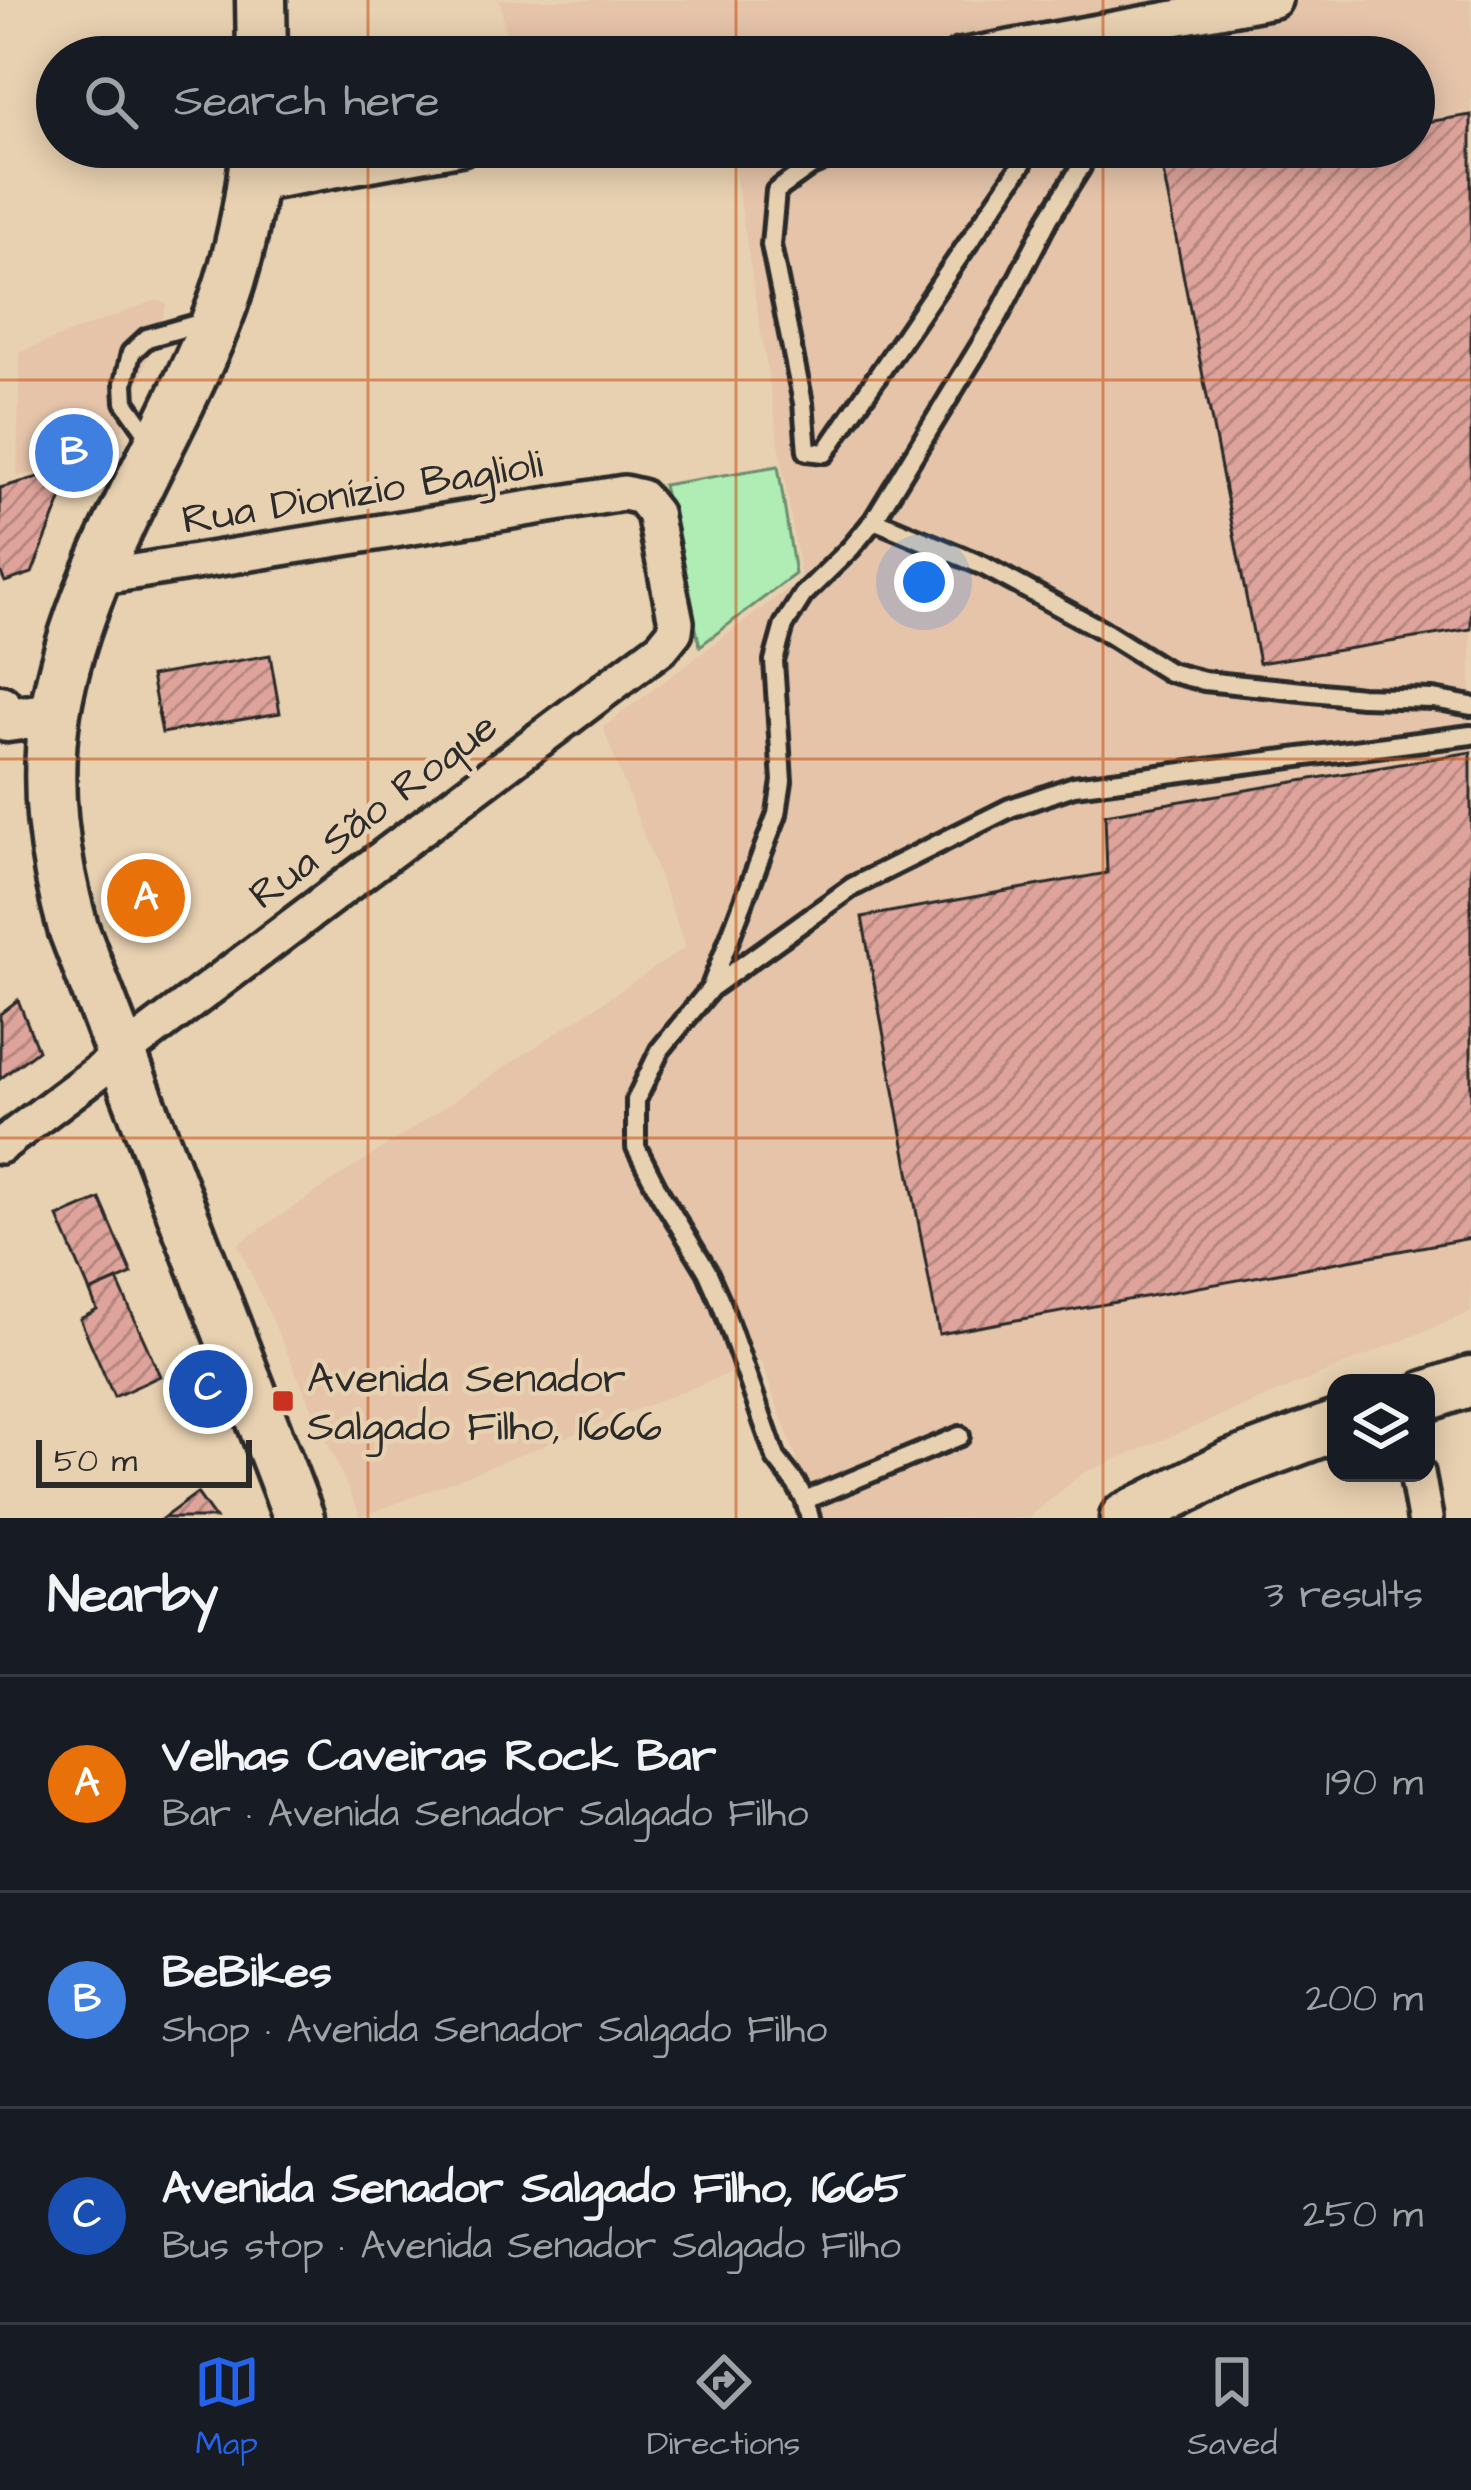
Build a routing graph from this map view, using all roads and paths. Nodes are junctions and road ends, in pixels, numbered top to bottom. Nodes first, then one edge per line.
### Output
1 (261, 0) edge
2 (1274, 0) edge
3 (262, 36) edge
4 (1076, 36) edge
5 (254, 168) edge
6 (808, 168) edge
7 (1019, 168) edge
8 (1080, 168) edge
9 (218, 318) junction
10 (158, 448) junction
11 (874, 520) junction
12 (96, 578) junction
13 (675, 631) joint
14 (1471, 706) edge
15 (55, 714) junction
16 (2, 718) edge
17 (1471, 735) edge
18 (711, 988) junction
19 (120, 1054) junction
20 (0, 1146) edge
21 (1471, 1381) edge
22 (1435, 1393) edge
23 (1327, 1429) edge
24 (959, 1436) dead end
25 (1419, 1482) edge
26 (808, 1509) edge
27 (299, 1518) edge
28 (1125, 1518) edge
29 (1425, 1518) edge

1 - 3 main road
2 - 4 street
5 - 9 main road
6 - 7 lane
8 - 11 lane
9 - 10 main road
9 - 10 lane
10 - 12 main road
11 - 14 lane
11 - 18 lane
12 - 13 street, Rua Dionízio Baglioli
12 - 15 main road
13 - 19 street, Rua São Roque
15 - 16 street
15 - 19 main road
17 - 18 lane
18 - 26 lane
19 - 20 street, Rua São Roque
19 - 27 main road
21 - 22 main road
23 - 28 main road
24 - 26 lane
25 - 29 street

